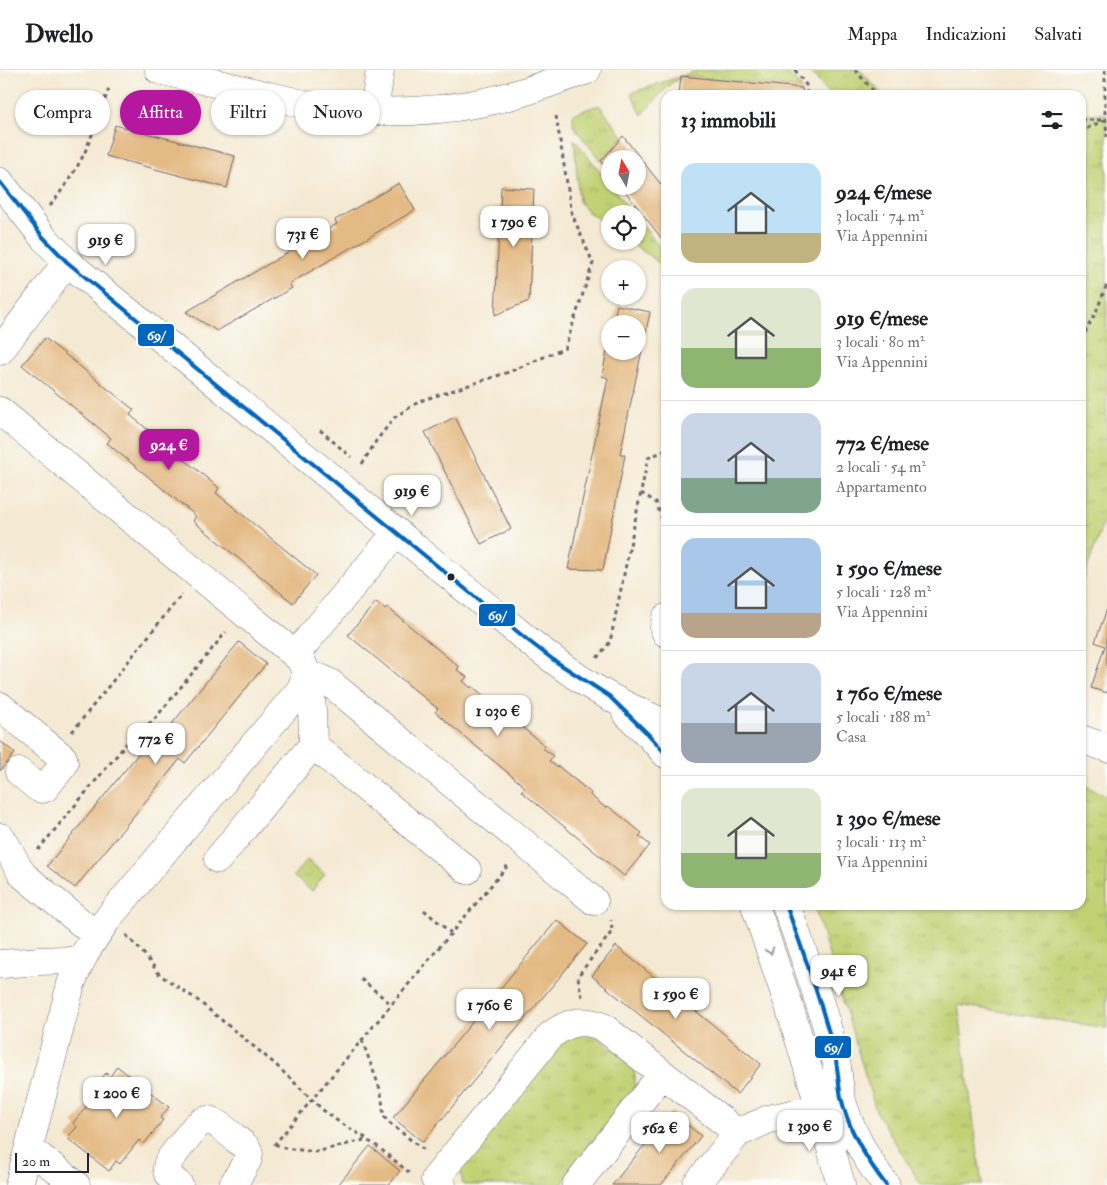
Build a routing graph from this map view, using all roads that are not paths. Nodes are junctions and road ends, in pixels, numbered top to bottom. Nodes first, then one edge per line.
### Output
1 (159, 70) edge
2 (380, 70) edge
3 (587, 70) edge
4 (377, 90) edge
5 (295, 102) edge
6 (380, 112) edge
7 (0, 182) edge
8 (67, 262) junction
9 (4, 339) edge
10 (0, 411) edge
11 (397, 532) junction
12 (300, 666) junction
13 (609, 696) junction
14 (0, 706) edge
15 (661, 722) edge
16 (1086, 741) edge
17 (313, 745) junction
18 (661, 748) edge
19 (1107, 748) edge
20 (19, 772) dead end
21 (0, 836) edge
22 (218, 859) dead end
23 (466, 870) dead end
24 (594, 901) road end
25 (757, 910) edge
26 (788, 910) edge
27 (101, 928) junction
28 (79, 963) junction
29 (0, 964) edge
30 (662, 1074) junction
31 (832, 1106) junction
32 (738, 1133) junction
33 (27, 1153) junction
34 (432, 1178) edge
35 (171, 1182) edge
36 (19, 1185) edge
37 (76, 1185) edge
38 (233, 1185) edge
39 (576, 1185) edge
40 (696, 1185) edge
41 (841, 1185) edge
42 (886, 1185) edge

1 - 5 street
2 - 4 street
3 - 6 street
7 - 8 street
8 - 9 street
8 - 11 street
10 - 12 street
11 - 12 street
11 - 13 street
12 - 17 street
12 - 24 street
12 - 27 street
13 - 15 street
13 - 18 street
14 - 20 street
16 - 19 street
17 - 22 street
17 - 23 street
21 - 27 street
25 -> 31 street
26 - 31 street
27 - 28 street
28 - 29 street
28 - 33 street
30 - 32 street
30 - 34 street
30 - 39 street
31 - 32 street
31 - 41 street
31 - 42 street
32 - 40 street
33 - 36 street
33 - 37 street
35 - 38 street

